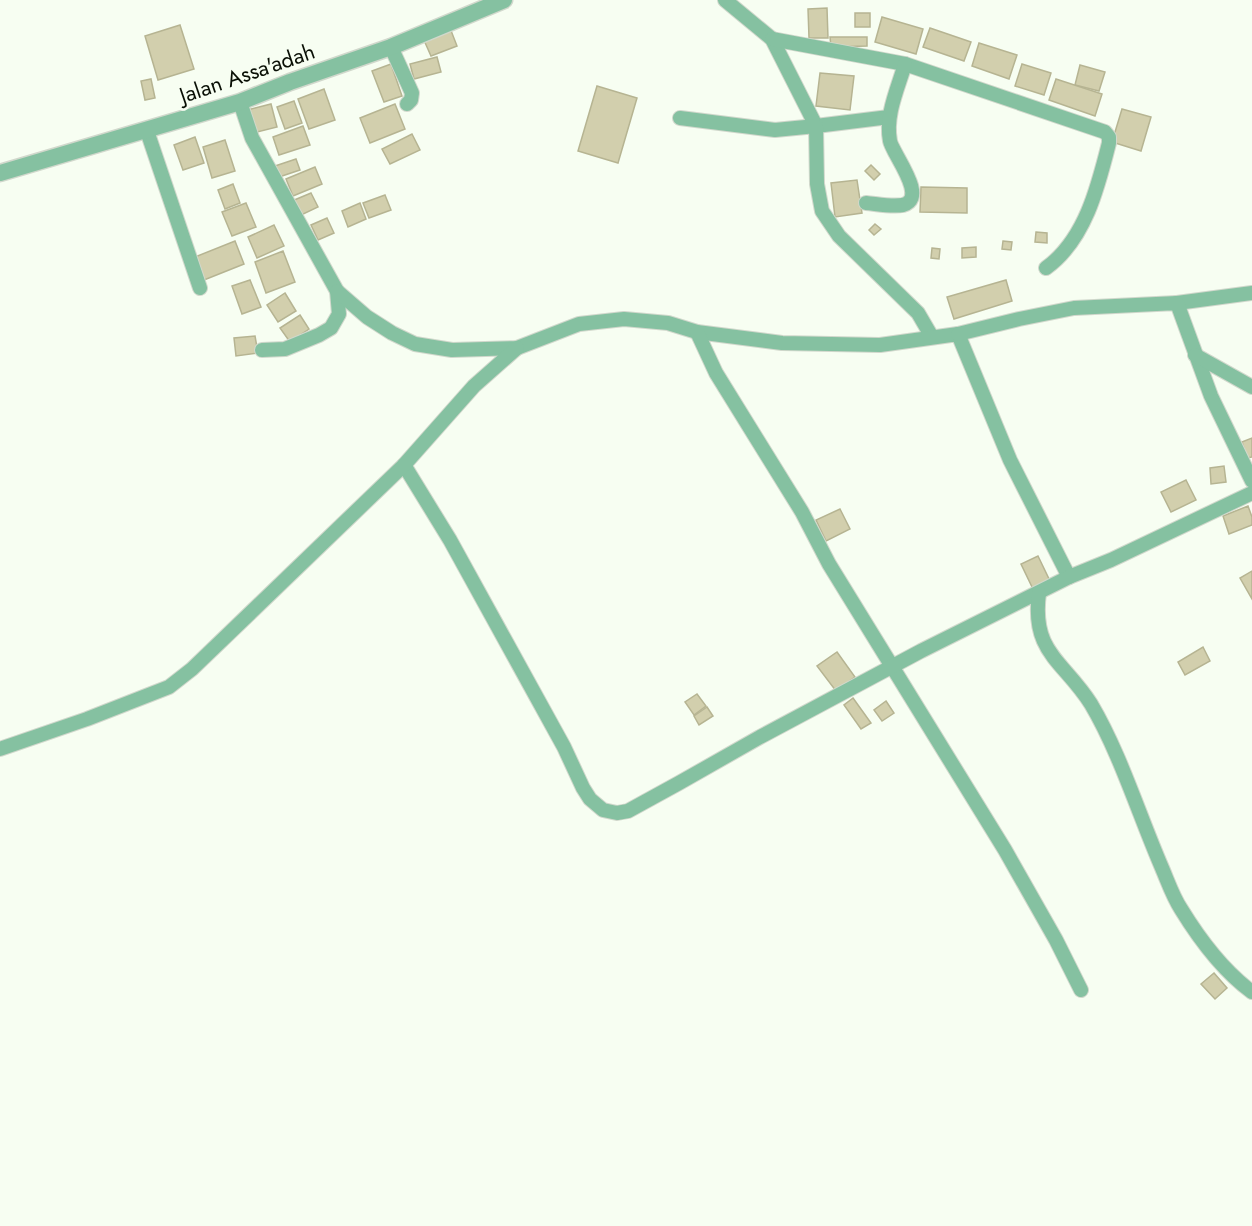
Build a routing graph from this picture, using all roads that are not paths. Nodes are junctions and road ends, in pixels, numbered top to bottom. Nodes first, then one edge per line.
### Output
1 (504, 0) edge
2 (725, 0) edge
3 (485, 3) edge
4 (772, 39) junction
5 (391, 47) junction
6 (905, 64) junction
7 (240, 102) junction
8 (407, 104) dead end
9 (680, 117) dead end
10 (889, 117) junction
11 (816, 126) junction
12 (147, 131) junction
13 (0, 173) edge
14 (866, 203) dead end
15 (1046, 268) dead end
16 (200, 288) dead end
17 (337, 291) junction
18 (1252, 293) edge
19 (1177, 303) junction
20 (697, 332) junction
21 (958, 334) junction
22 (932, 337) junction
23 (517, 348) junction
24 (262, 350) dead end
25 (1195, 355) junction
26 (1252, 387) edge
27 (404, 465) junction
28 (1252, 481) edge
29 (1252, 493) edge
30 (1069, 578) junction
31 (1039, 593) junction
32 (893, 667) junction
33 (0, 749) edge
34 (1082, 990) dead end
35 (1252, 992) edge

1 - 3 street, Jalan Assa'adah
2 - 4 street
3 - 5 street, Jalan Assa'adah
4 - 6 street
4 - 11 street
5 - 7 street, Jalan Assa'adah
5 - 8 street
6 - 10 street
6 - 15 street
7 - 12 street, Jalan Assa'adah
7 - 17 street
9 - 11 street
10 - 11 street
10 - 14 street
11 - 22 street
12 - 13 street, Jalan Assa'adah
12 - 16 street
17 - 23 street
17 - 24 street
18 - 19 street
19 - 21 street
19 - 25 street
20 - 22 street
20 - 23 street
20 - 32 street
21 - 22 street
21 - 30 street
23 - 27 street
25 - 26 street
25 - 28 street
27 - 32 street
27 - 33 street
29 - 30 street
30 - 31 street
31 - 32 street
31 - 35 street
32 - 34 street

